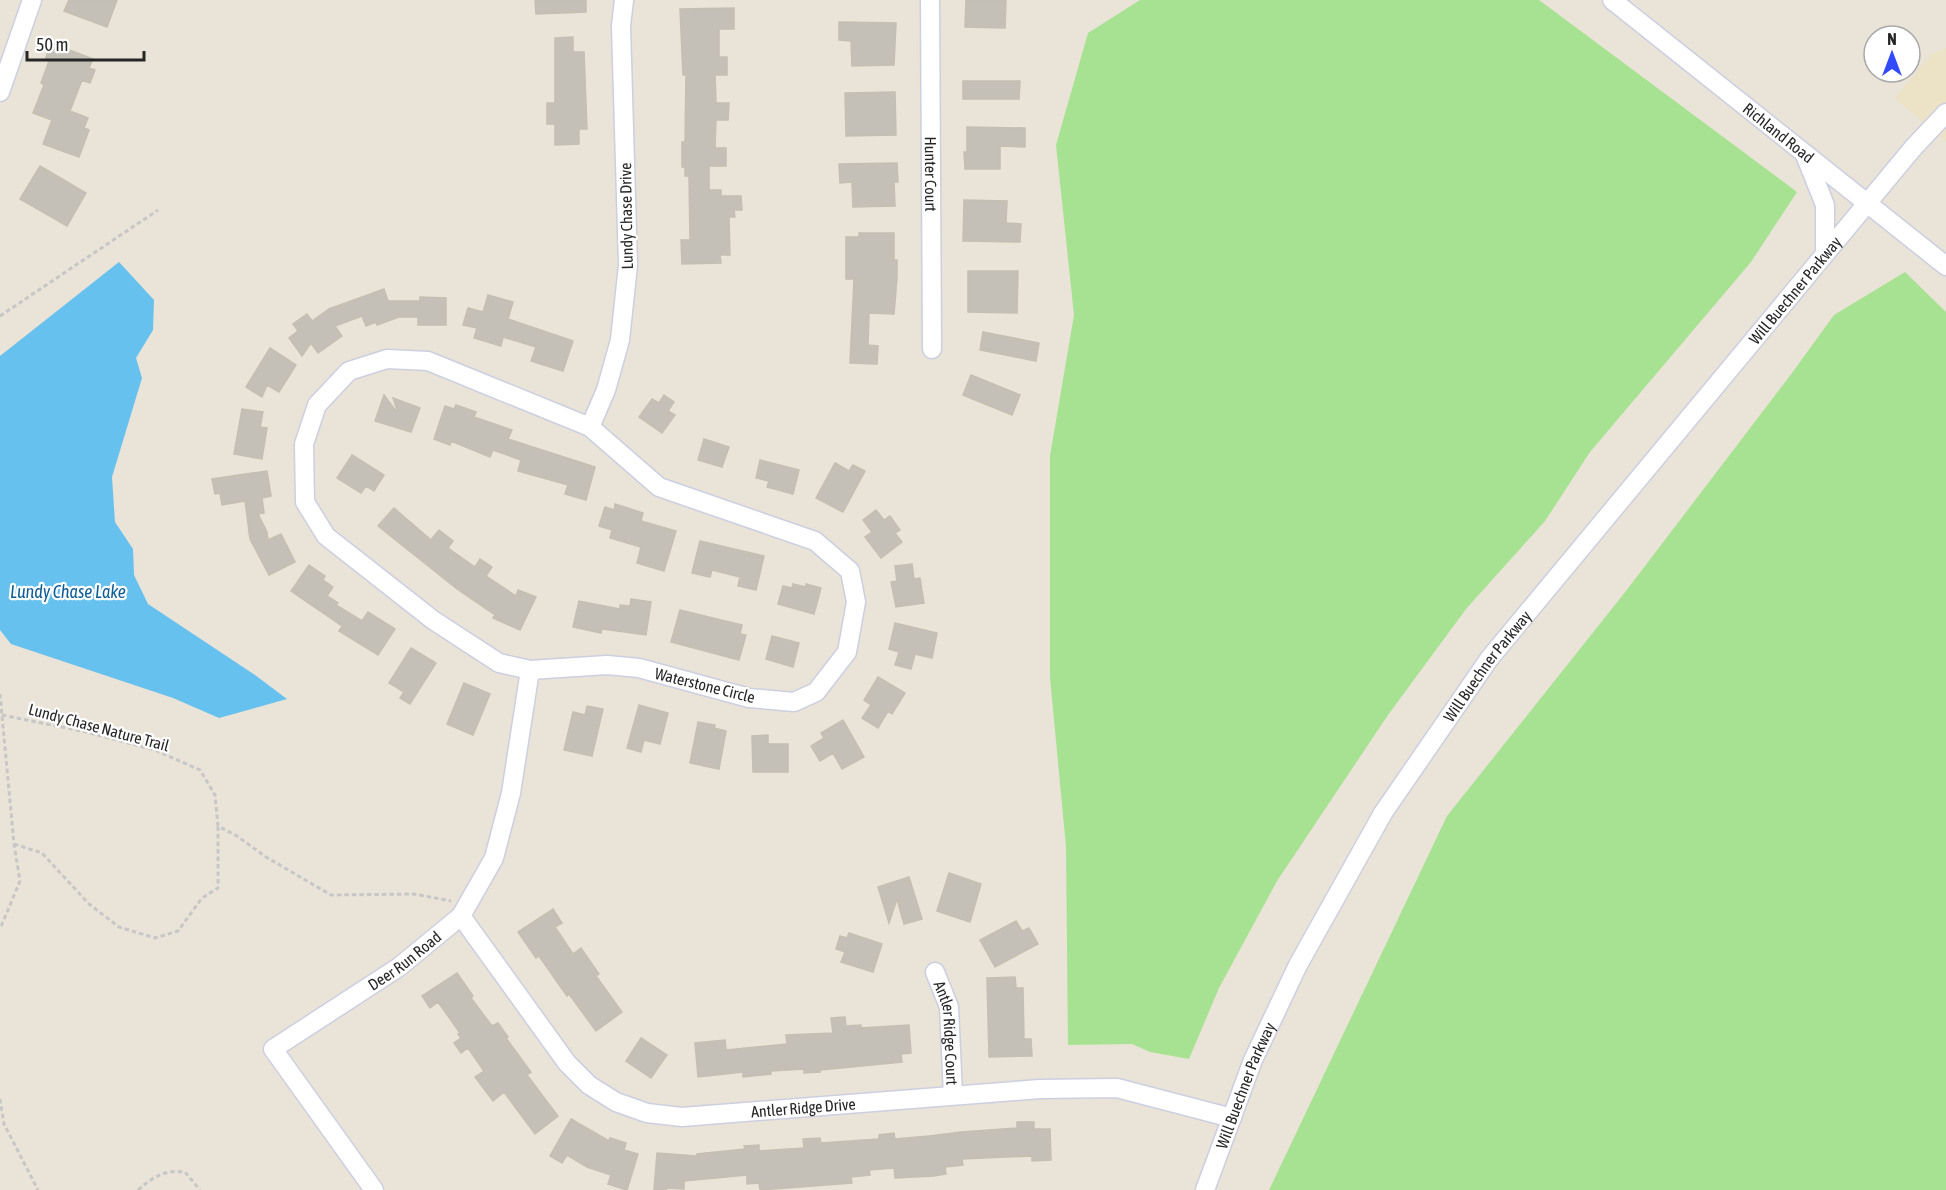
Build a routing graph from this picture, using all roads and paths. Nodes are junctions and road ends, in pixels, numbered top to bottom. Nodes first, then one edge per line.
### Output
1 (32, 0) edge
2 (624, 0) edge
3 (930, 0) edge
4 (1612, 0) edge
5 (0, 92) edge
6 (1946, 113) edge
7 (1805, 153) junction
8 (1867, 202) junction
9 (158, 210) dead end
10 (1825, 253) junction
11 (1946, 266) edge
12 (0, 316) edge
13 (932, 349) dead end
14 (590, 427) junction
15 (531, 670) junction
16 (0, 694) edge
17 (2, 715) junction
18 (218, 826) junction
19 (14, 844) junction
20 (464, 910) junction
21 (0, 929) edge
22 (935, 972) dead end
23 (953, 1095) junction
24 (0, 1100) edge
25 (1232, 1118) junction
26 (38, 1190) edge
27 (138, 1190) edge
28 (200, 1190) edge
29 (374, 1190) edge
30 (1205, 1190) edge

1 - 5 street
2 - 14 street, Lundy Chase Drive
3 - 13 street, Hunter Court
4 - 7 street, Richland Road
6 - 8 street, Will Buechner Parkway
7 - 8 street, Richland Road
7 - 10 street
8 - 10 street, Will Buechner Parkway
8 - 11 street, Richland Road
9 - 12 path
10 - 25 street, Will Buechner Parkway
14 - 15 street, Waterstone Circle
14 - 15 street, Waterstone Circle
15 - 20 street, Deer Run Road
16 - 17 path, Lundy Chase Nature Trail
17 - 18 path, Lundy Chase Nature Trail
17 - 19 path, Lundy Chase Nature Trail
18 - 19 path, Lundy Chase Nature Trail
18 - 20 path
19 - 21 path, Lundy Chase Nature Trail
20 - 23 street, Antler Ridge Drive
20 - 29 street, Deer Run Road
22 - 23 street, Antler Ridge Court
23 - 25 street, Antler Ridge Drive
24 - 26 path
25 - 30 street, Will Buechner Parkway
27 - 28 path

